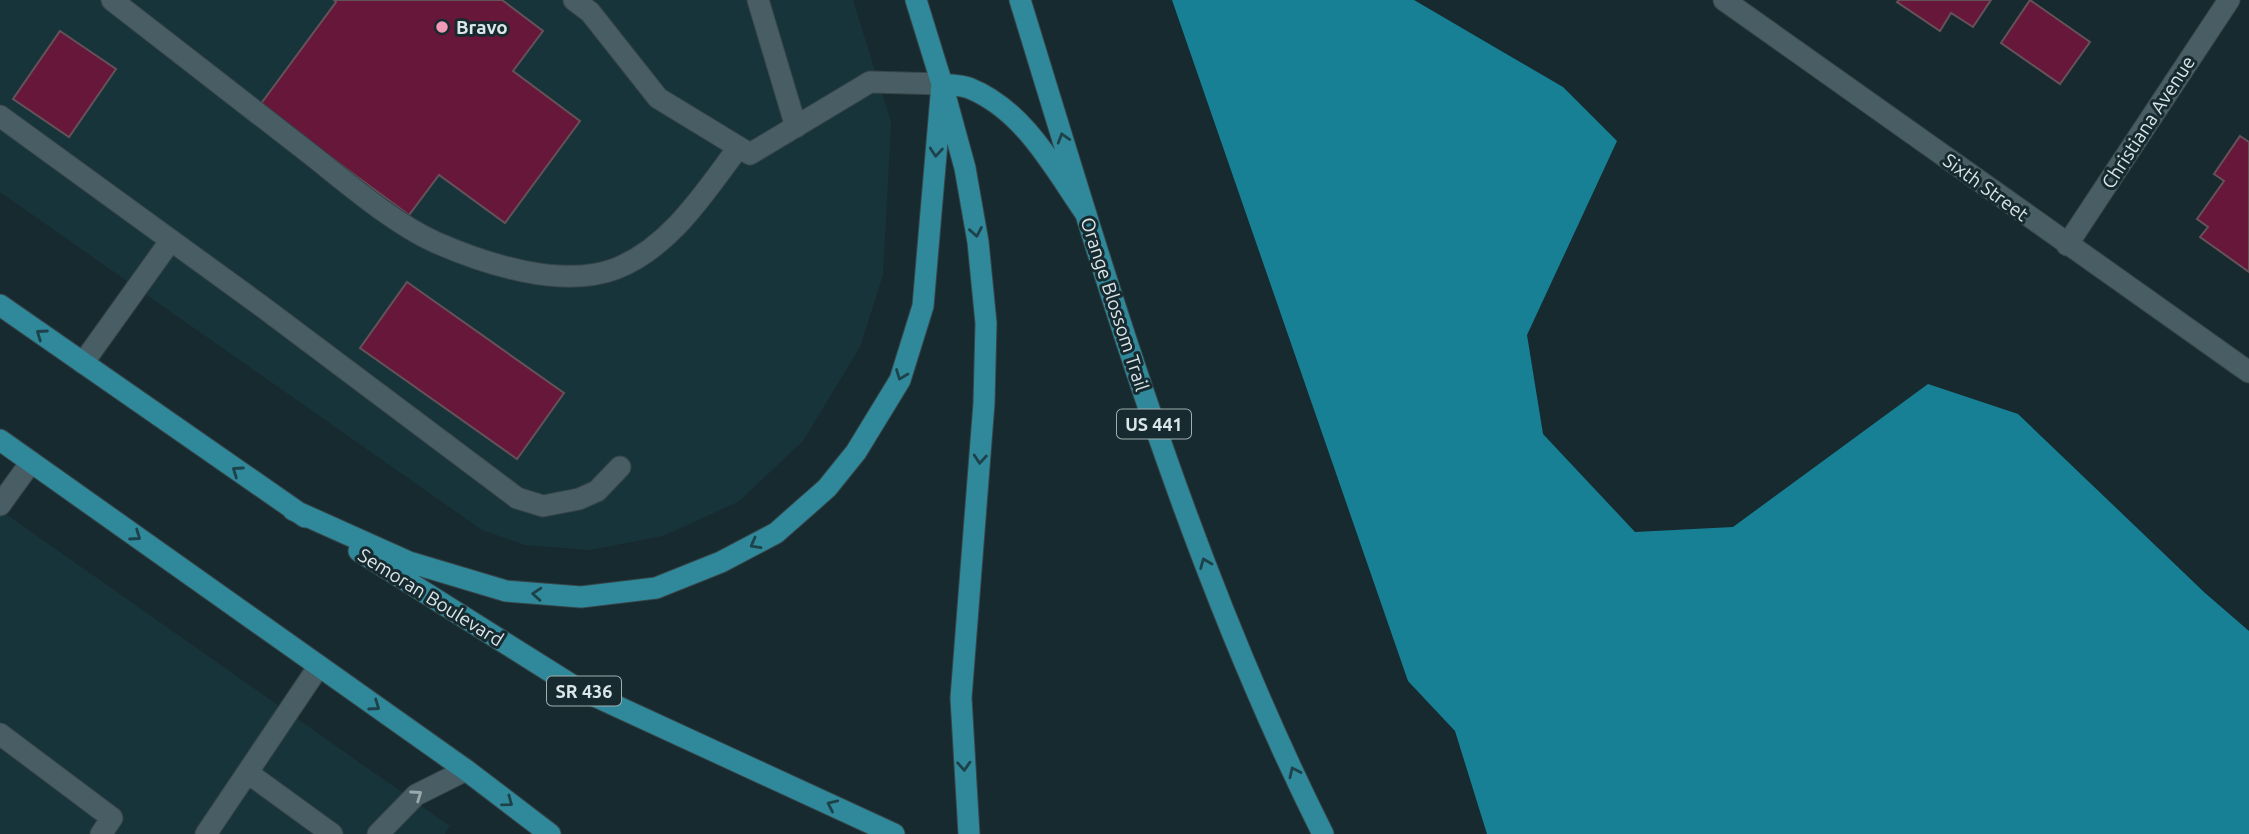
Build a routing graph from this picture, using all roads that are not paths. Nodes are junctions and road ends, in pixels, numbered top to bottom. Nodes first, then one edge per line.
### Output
1 (113, 0) edge
2 (573, 0) edge
3 (758, 0) edge
4 (916, 0) edge
5 (1020, 0) edge
6 (1724, 0) edge
7 (2229, 0) edge
8 (942, 83) junction
9 (0, 116) edge
10 (796, 127) junction
11 (738, 148) junction
12 (1086, 214) junction
13 (170, 240) junction
14 (2067, 245) junction
15 (0, 305) edge
16 (83, 363) junction
17 (2249, 372) edge
18 (0, 440) edge
19 (31, 462) junction
20 (620, 467) dead end
21 (0, 505) edge
22 (293, 510) junction
23 (319, 666) junction
24 (0, 734) edge
25 (466, 771) junction
26 (248, 773) junction
27 (106, 826) edge
28 (206, 834) edge
29 (332, 834) edge
30 (378, 834) edge
31 (550, 834) edge
32 (894, 834) edge
33 (969, 834) edge
34 (1323, 834) edge

1 - 11 street
2 - 11 street
3 - 10 street
4 - 8 main road
12 -> 5 main road, Orange Blossom Trail / US 441
6 - 14 street, Sixth Street
7 - 14 street, Christiana Avenue
8 - 10 street
8 - 12 main road
8 -> 22 main road
8 -> 33 main road
9 - 13 street
10 - 11 street
34 -> 12 main road, Orange Blossom Trail / US 441
13 - 16 street
13 - 20 street
14 - 17 street, Sixth Street
16 -> 15 main road, Semoran Boulevard / SR 436
22 -> 16 main road, Semoran Boulevard / SR 436
18 - 19 main road
19 - 21 street
19 -> 23 main road
32 -> 22 main road, Semoran Boulevard / SR 436
23 -> 25 main road
23 - 26 street
24 - 27 street
30 -> 25 street
25 -> 31 main road
26 - 28 street
26 - 29 street

